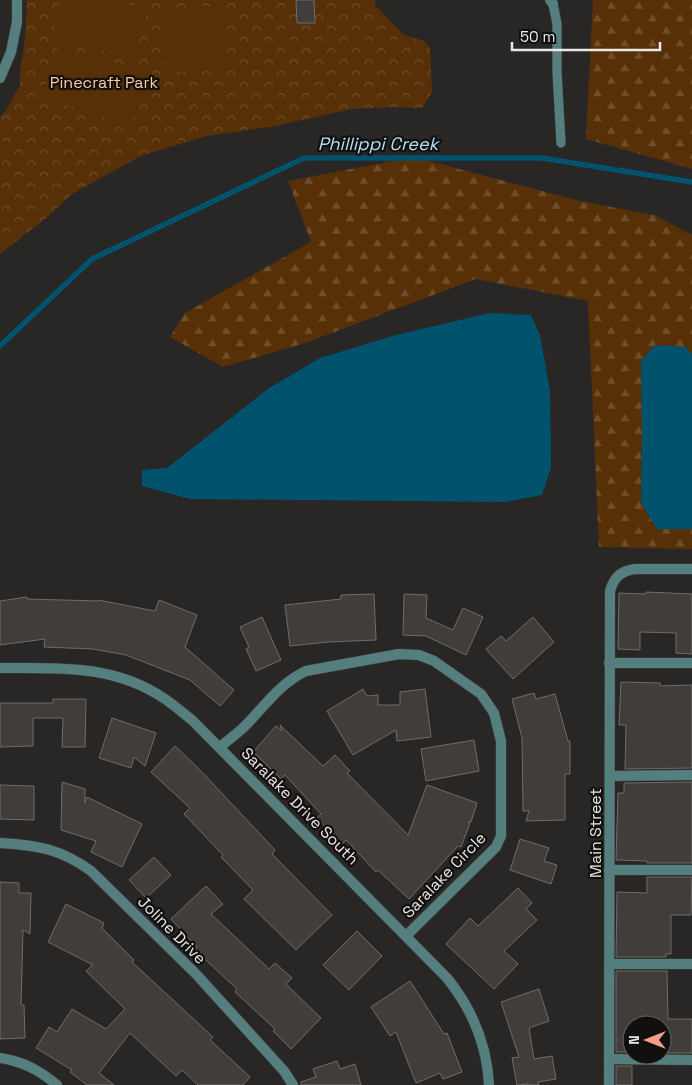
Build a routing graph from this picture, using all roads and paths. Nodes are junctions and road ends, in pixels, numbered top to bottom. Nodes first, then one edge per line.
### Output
1 (17, 0) edge
2 (551, 2) edge
3 (0, 52) edge
4 (11, 52) junction
5 (0, 78) edge
6 (561, 143) dead end
7 (692, 569) edge
8 (609, 663) junction
9 (692, 663) edge
10 (0, 668) edge
11 (220, 747) junction
12 (692, 775) edge
13 (610, 776) junction
14 (0, 843) edge
15 (609, 870) junction
16 (692, 870) edge
17 (407, 935) junction
18 (610, 964) junction
19 (692, 964) edge
20 (0, 1058) edge
21 (609, 1060) junction
22 (692, 1060) edge
23 (57, 1085) edge
24 (293, 1085) edge
25 (489, 1085) edge
26 (609, 1085) edge

1 - 4 street
2 - 6 lane
3 - 4 street
4 - 5 street
7 - 8 street, Main Street
8 - 9 street
8 - 13 street, Main Street
10 - 11 street, Saralake Drive South
11 - 17 street, Saralake Drive South
11 - 17 street, Saralake Circle
12 - 13 street
13 - 15 street, Main Street
14 - 24 street, Joline Drive
15 - 16 street
15 - 18 street, Main Street
17 - 25 street, Saralake Drive South
18 - 19 street
18 - 21 street, Main Street
20 - 23 street
21 - 22 street
21 - 26 street, Main Street

